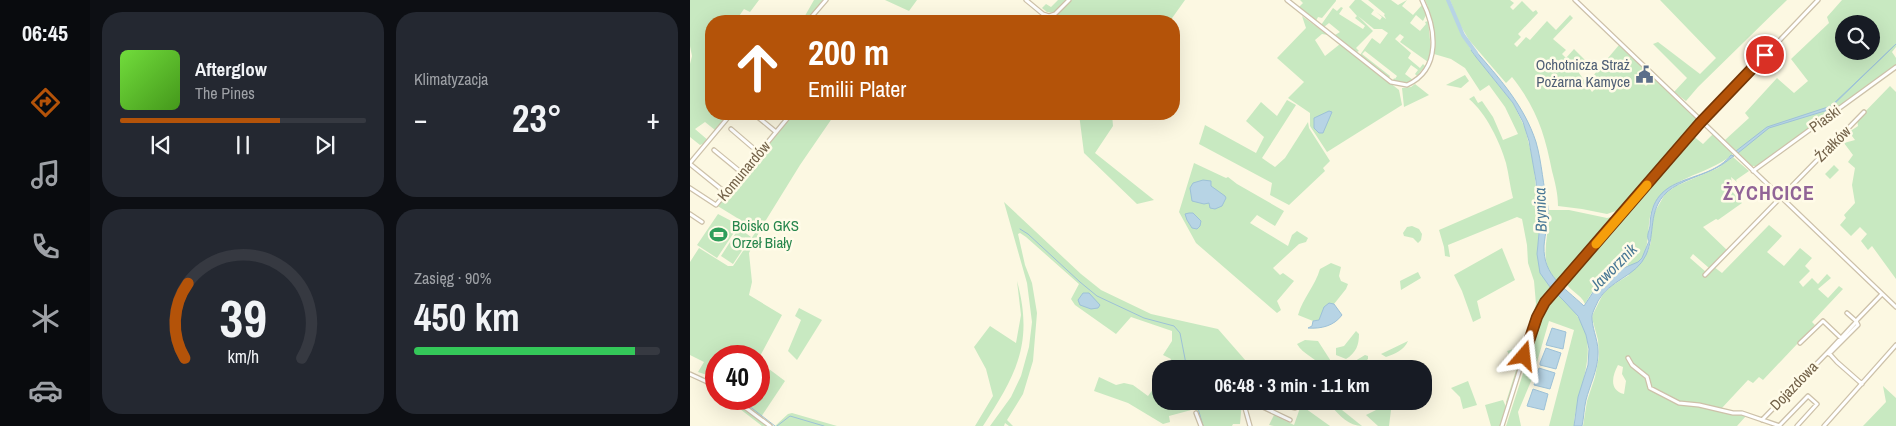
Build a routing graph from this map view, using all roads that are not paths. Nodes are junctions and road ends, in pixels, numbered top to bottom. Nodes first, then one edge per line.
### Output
1 (826, 0) edge
2 (1026, 0) edge
3 (1069, 0) edge
4 (1287, 0) edge
5 (1422, 0) edge
6 (1575, 0) edge
7 (1818, 0) edge
8 (813, 15) edge
9 (1046, 15) edge
10 (1052, 15) edge
11 (1896, 67) edge
12 (1864, 112) dead end
13 (726, 120) edge
14 (761, 120) edge
15 (787, 120) edge
16 (1702, 122) junction
17 (731, 129) dead end
18 (776, 132) junction
19 (714, 150) dead end
20 (759, 153) junction
21 (690, 164) edge
22 (1753, 171) junction
23 (742, 173) junction
24 (690, 188) edge
25 (726, 193) junction
26 (1781, 197) junction
27 (690, 214) edge
28 (702, 222) dead end
29 (1705, 275) dead end
30 (1882, 294) junction
31 (1896, 307) edge
32 (1847, 313) dead end
33 (1856, 321) junction
34 (1842, 339) junction
35 (1800, 343) dead end
36 (1896, 345) edge
37 (1828, 353) junction
38 (1628, 358) dead end
39 (690, 374) edge
40 (705, 381) edge
41 (1862, 384) junction
42 (749, 410) edge
43 (1246, 410) edge
44 (1269, 410) edge
45 (1196, 413) dead end
46 (1290, 420) dead end
47 (1761, 420) junction
48 (770, 426) edge
49 (1201, 426) edge
50 (1250, 426) edge
51 (1502, 426) edge
52 (1780, 426) edge
53 (1797, 426) edge
54 (1824, 426) edge

1 - 8 street
2 - 9 street
3 - 10 street
4 - 5 street
6 - 16 street
7 - 16 street
11 - 22 street, Piaski
12 - 26 street, Źrałków
13 - 21 street
14 - 18 street
15 - 18 street, Komunardów
16 - 22 street
16 - 51 street
17 - 20 street
18 - 20 street, Komunardów
19 - 23 street
20 - 23 street, Komunardów
21 - 25 street
22 - 26 street
23 - 25 street, Komunardów
24 - 25 street, Komunardów
26 - 29 street
26 - 30 street
27 - 28 street
30 - 31 street
30 - 33 street, Dojazdowa
32 - 33 street
33 - 34 street, Dojazdowa
34 - 35 street
34 - 37 street, Dojazdowa
36 - 41 street
37 - 41 street
37 - 47 street, Dojazdowa
38 - 47 street
39 - 40 street
41 - 54 street
42 - 48 street
43 - 50 street
44 - 46 street
45 - 49 street
47 - 52 street
52 - 53 street

